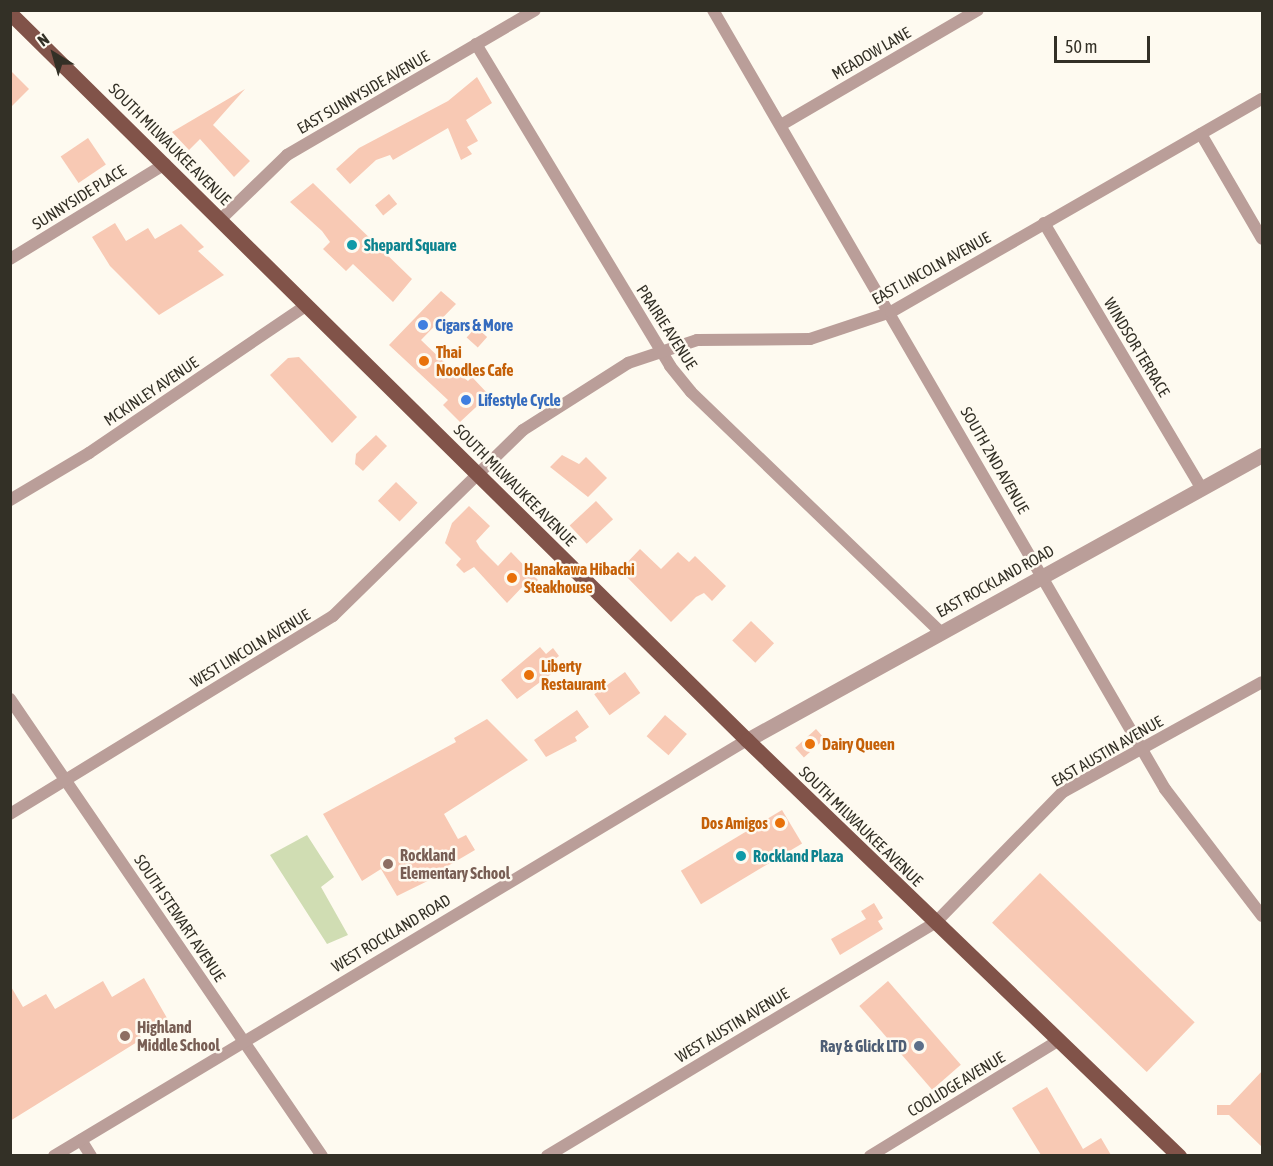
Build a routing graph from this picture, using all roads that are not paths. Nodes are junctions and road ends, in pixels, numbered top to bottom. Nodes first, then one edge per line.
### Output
1 (535, 10) edge
2 (713, 10) edge
3 (978, 10) edge
4 (10, 13) edge
5 (476, 44) junction
6 (1263, 99) edge
7 (780, 125) junction
8 (1201, 134) junction
9 (165, 164) junction
10 (221, 219) junction
11 (1044, 223) junction
12 (1263, 239) edge
13 (10, 259) edge
14 (307, 305) junction
15 (891, 312) junction
16 (660, 350) junction
17 (1263, 455) edge
18 (478, 474) junction
19 (1202, 489) junction
20 (10, 500) edge
21 (1043, 575) junction
22 (940, 632) junction
23 (1263, 682) edge
24 (10, 699) edge
25 (747, 740) junction
26 (1144, 748) junction
27 (66, 780) junction
28 (10, 814) edge
29 (1263, 916) edge
30 (935, 922) junction
31 (1059, 1040) junction
32 (245, 1042) junction
33 (81, 1140) junction
34 (568, 1150) edge
35 (54, 1155) edge
36 (91, 1155) edge
37 (322, 1155) edge
38 (547, 1155) edge
39 (870, 1155) edge
40 (1179, 1155) edge

1 - 5 street, EAST SUNNYSIDE AVENUE
2 - 7 street, SOUTH 2ND AVENUE
3 - 7 street, MEADOW LANE
4 - 9 main road, SOUTH MILWAUKEE AVENUE
5 - 10 street, EAST SUNNYSIDE AVENUE
5 - 16 street, PRAIRIE AVENUE
6 - 8 street, EAST LINCOLN AVENUE
7 - 15 street, SOUTH 2ND AVENUE
8 - 11 street, EAST LINCOLN AVENUE
8 - 12 street
9 - 10 main road, SOUTH MILWAUKEE AVENUE
9 - 13 street, SUNNYSIDE PLACE
10 - 14 main road, SOUTH MILWAUKEE AVENUE
11 - 15 street, EAST LINCOLN AVENUE
11 - 19 street, WINDSOR TERRACE
14 - 18 main road, SOUTH MILWAUKEE AVENUE
14 - 20 street, MCKINLEY AVENUE
15 - 16 street, EAST LINCOLN AVENUE
15 - 21 street, SOUTH 2ND AVENUE
16 - 18 street, EAST LINCOLN AVENUE
16 - 22 street, PRAIRIE AVENUE
17 - 19 street, EAST ROCKLAND ROAD
18 - 25 main road, SOUTH MILWAUKEE AVENUE
18 - 27 street, WEST LINCOLN AVENUE
19 - 21 street, EAST ROCKLAND ROAD
21 - 22 street, EAST ROCKLAND ROAD
21 - 26 street, SOUTH 2ND AVENUE
22 - 25 street, EAST ROCKLAND ROAD
23 - 26 street, EAST AUSTIN AVENUE
24 - 27 street, SOUTH STEWART AVENUE
25 - 30 main road, SOUTH MILWAUKEE AVENUE
25 - 32 street, WEST ROCKLAND ROAD
26 - 29 street, SOUTH 2ND AVENUE
26 - 30 street, EAST AUSTIN AVENUE
27 - 28 street, WEST LINCOLN AVENUE
27 - 32 street, SOUTH STEWART AVENUE
30 - 31 main road, SOUTH MILWAUKEE AVENUE
30 - 34 street, WEST AUSTIN AVENUE
31 - 39 street, COOLIDGE AVENUE
31 - 40 main road, SOUTH MILWAUKEE AVENUE
32 - 33 street, WEST ROCKLAND ROAD
32 - 37 street, SOUTH STEWART AVENUE
33 - 35 street, WEST ROCKLAND ROAD
33 - 36 street
34 - 38 street, WEST AUSTIN AVENUE

